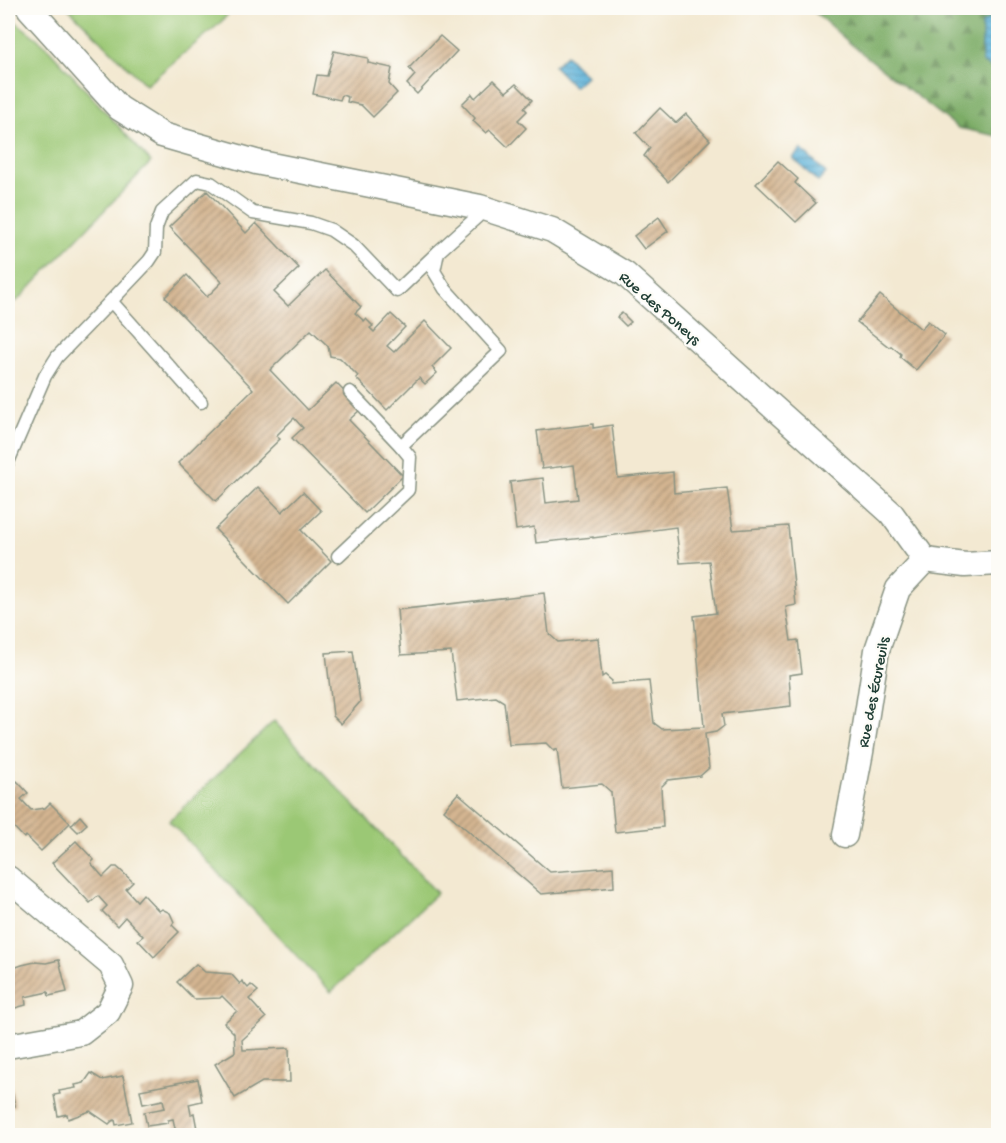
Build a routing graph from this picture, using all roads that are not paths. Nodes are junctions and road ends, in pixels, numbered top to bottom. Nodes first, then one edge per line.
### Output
1 (29, 8) edge
2 (480, 207) junction
3 (437, 254) junction
4 (111, 301) junction
5 (350, 392) dead end
6 (201, 402) dead end
7 (401, 446) junction
8 (8, 462) edge
9 (338, 556) dead end
10 (925, 560) junction
11 (999, 563) edge
12 (845, 835) dead end
13 (8, 878) edge
14 (8, 1046) edge

1 - 2 street, Rue des Poneys
2 - 3 lane
2 - 10 street, Rue des Poneys
3 - 4 lane
3 - 7 lane
4 - 6 lane
4 - 8 lane
5 - 7 lane
7 - 9 lane
10 - 11 street
10 - 12 street, Rue des Écureuils
13 - 14 street

